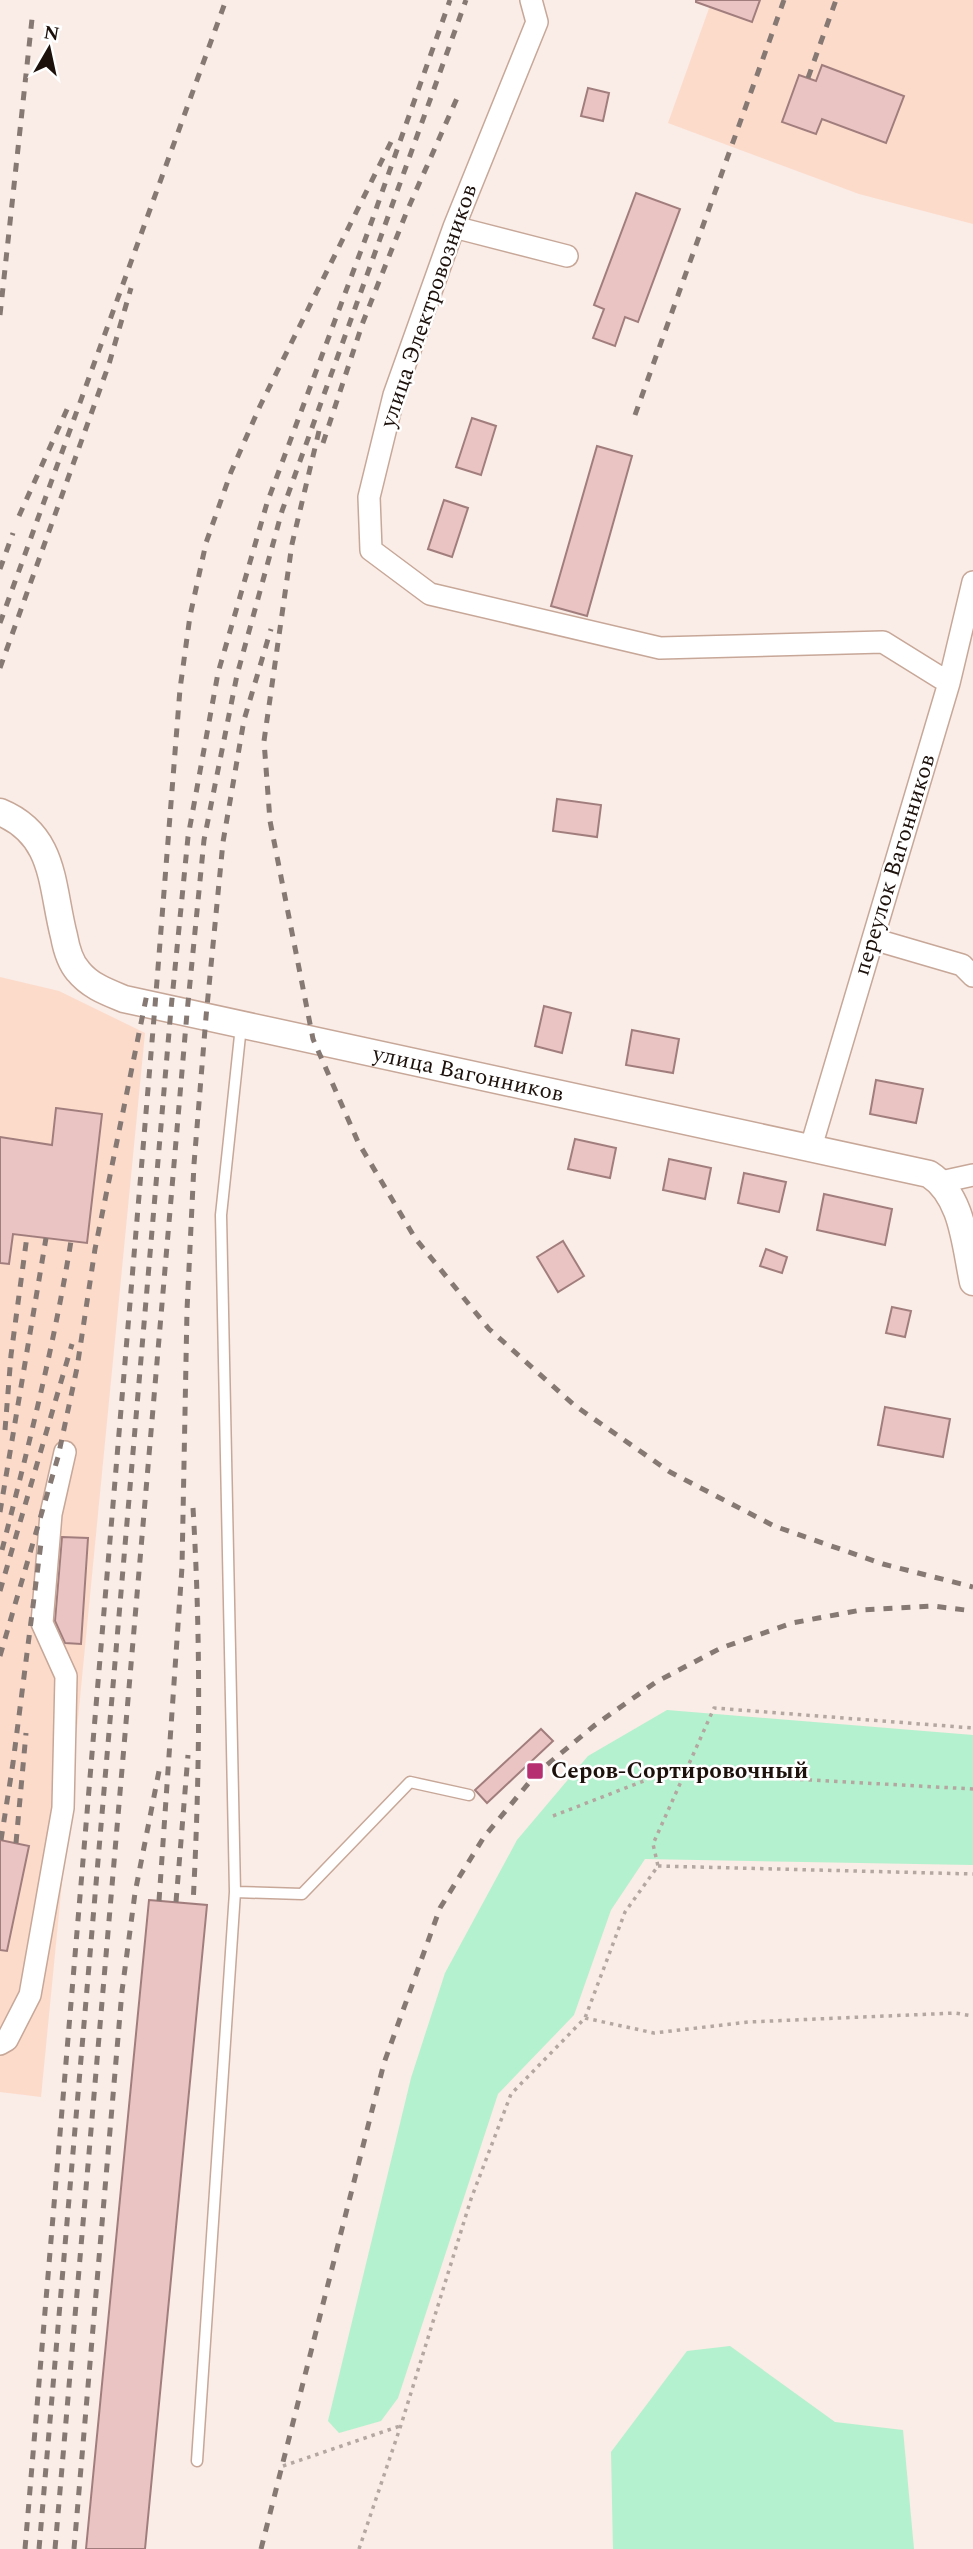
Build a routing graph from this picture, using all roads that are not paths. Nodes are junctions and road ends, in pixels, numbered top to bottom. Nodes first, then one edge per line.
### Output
1 (531, 0) edge
2 (454, 228) junction
3 (567, 256) dead end
4 (973, 582) edge
5 (949, 683) junction
6 (0, 812) edge
7 (873, 939) junction
8 (973, 976) edge
9 (242, 1023) junction
10 (811, 1147) junction
11 (973, 1175) edge
12 (941, 1182) junction
13 (973, 1282) edge
14 (65, 1452) dead end
15 (469, 1795) dead end
16 (235, 1892) junction
17 (0, 2044) edge
18 (197, 2461) dead end

1 - 2 street, улица Электровозников
2 - 3 street
2 - 5 street, улица Электровозников
4 - 5 street, переулок Вагонников
5 - 7 street, переулок Вагонников
6 - 9 street, улица Вагонников
7 - 8 street
7 - 10 street, переулок Вагонников
9 - 10 street, улица Вагонников
9 - 16 lane
10 - 12 street, улица Вагонников
11 - 12 street
12 - 13 street
14 - 17 street
15 - 16 lane
16 - 18 lane

